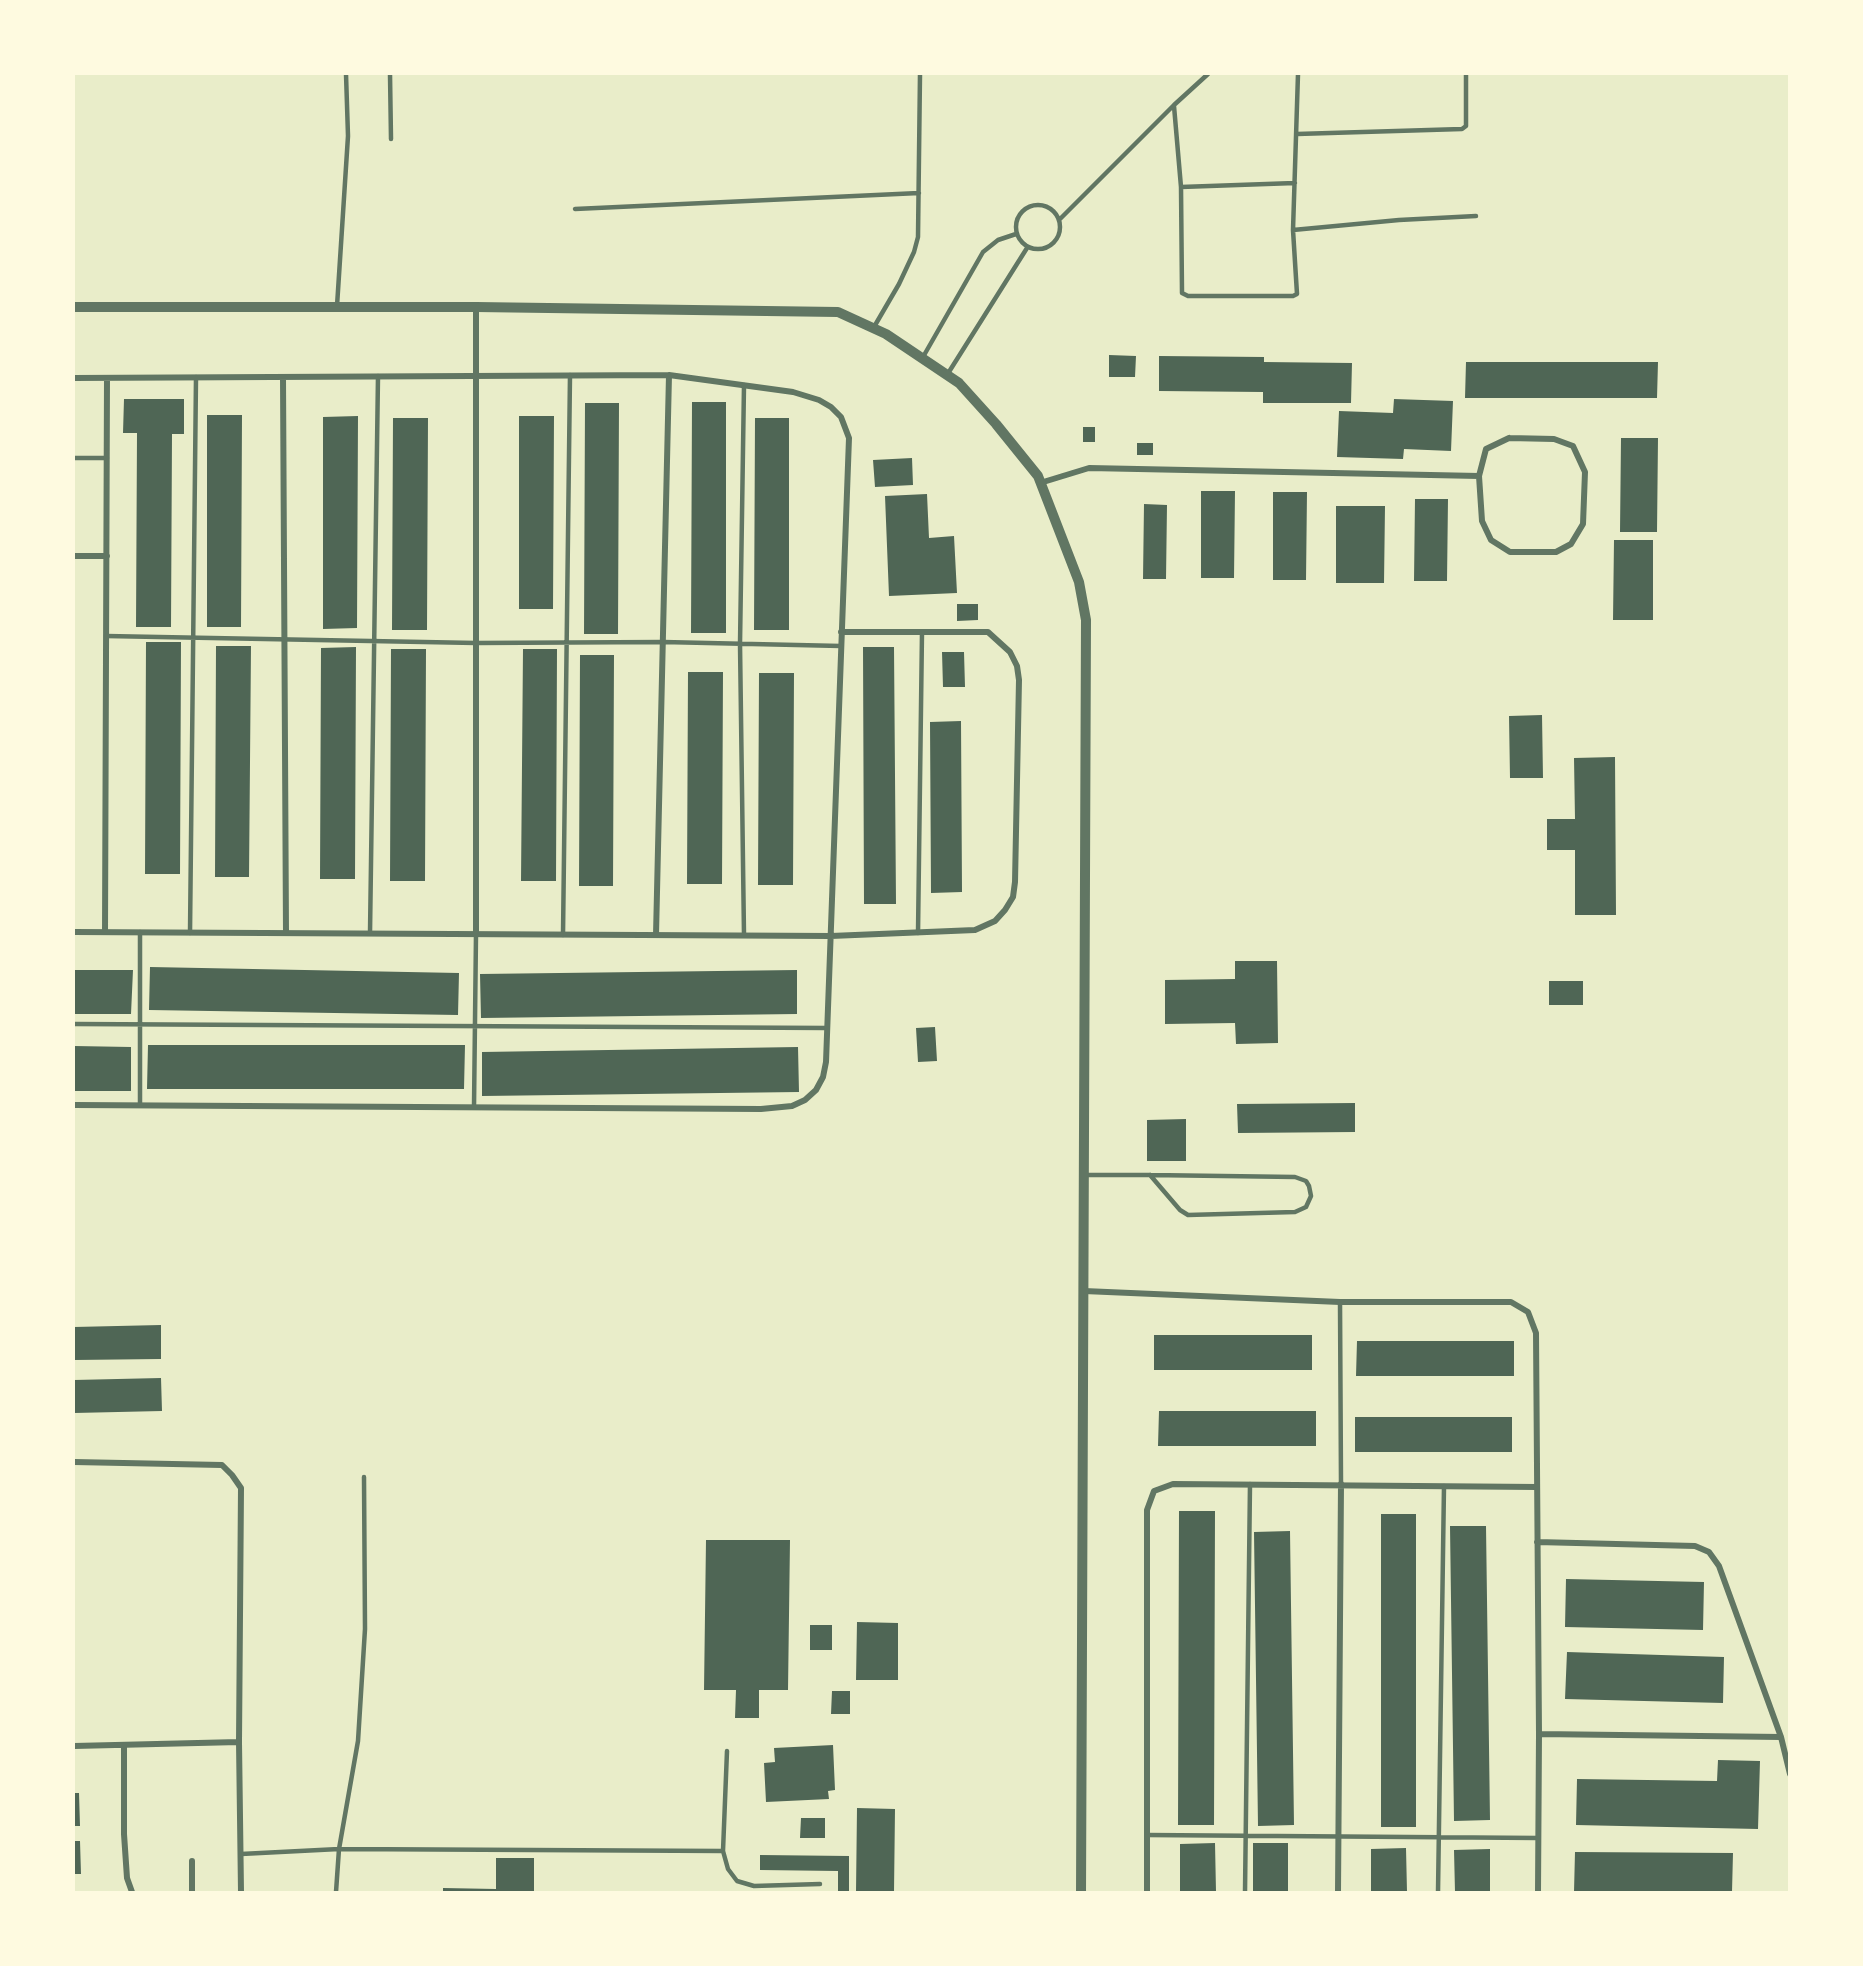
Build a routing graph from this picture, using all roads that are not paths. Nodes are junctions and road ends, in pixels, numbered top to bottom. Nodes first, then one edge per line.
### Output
1 (346, 74) edge
2 (390, 74) edge
3 (920, 74) edge
4 (1208, 74) edge
5 (1298, 74) edge
6 (1466, 74) edge
7 (1174, 105) junction
8 (1297, 134) junction
9 (391, 139) dead end
10 (1294, 183) junction
11 (1181, 187) junction
12 (920, 193) junction
13 (575, 208) dead end
14 (1476, 216) dead end
15 (1060, 219) junction
16 (1293, 230) junction
17 (1016, 234) junction
18 (1028, 248) junction
19 (337, 306) junction
20 (74, 307) edge
21 (476, 307) junction
22 (873, 328) junction
23 (922, 357) junction
24 (570, 375) junction
25 (669, 375) junction
26 (947, 375) junction
27 (378, 376) junction
28 (476, 376) junction
29 (283, 377) junction
30 (74, 378) edge
31 (107, 378) junction
32 (196, 378) junction
33 (744, 385) junction
34 (74, 458) edge
35 (107, 458) junction
36 (1479, 476) junction
37 (1040, 483) junction
38 (74, 556) edge
39 (107, 556) junction
40 (841, 632) junction
41 (922, 632) junction
42 (106, 636) junction
43 (193, 638) junction
44 (284, 639) junction
45 (375, 641) junction
46 (566, 642) junction
47 (663, 642) junction
48 (476, 643) junction
49 (740, 644) junction
50 (841, 646) junction
51 (74, 932) edge
52 (105, 932) junction
53 (140, 932) junction
54 (190, 933) junction
55 (286, 933) junction
56 (370, 933) junction
57 (918, 933) junction
58 (476, 934) junction
59 (563, 934) junction
60 (656, 935) junction
61 (744, 935) junction
62 (831, 936) junction
63 (74, 1024) edge
64 (140, 1024) junction
65 (475, 1026) junction
66 (827, 1028) junction
67 (74, 1105) edge
68 (140, 1105) junction
69 (474, 1107) junction
70 (1085, 1175) junction
71 (1150, 1175) junction
72 (1084, 1291) junction
73 (1340, 1302) junction
74 (74, 1462) edge
75 (364, 1477) dead end
76 (1250, 1484) junction
77 (1341, 1484) junction
78 (1444, 1486) junction
79 (1537, 1487) junction
80 (1537, 1542) junction
81 (1539, 1734) junction
82 (1781, 1737) junction
83 (239, 1742) junction
84 (124, 1744) junction
85 (74, 1746) edge
86 (727, 1751) dead end
87 (1790, 1774) edge
88 (1147, 1835) junction
89 (1245, 1836) junction
90 (1338, 1836) junction
91 (1439, 1837) junction
92 (1538, 1838) junction
93 (339, 1849) junction
94 (723, 1851) junction
95 (241, 1854) junction
96 (192, 1861) dead end
97 (820, 1884) dead end
98 (132, 1893) edge
99 (192, 1893) edge
100 (241, 1893) edge
101 (336, 1893) edge
102 (1081, 1893) edge
103 (1147, 1893) edge
104 (1245, 1893) edge
105 (1338, 1893) edge
106 (1438, 1893) edge
107 (1538, 1893) edge

1 - 19 lane
2 - 9 lane
3 - 12 lane
4 - 7 lane
5 - 8 lane
6 - 8 lane
7 - 11 lane
7 - 15 lane
8 - 10 lane
10 - 11 lane
10 - 16 lane
11 - 16 lane
12 - 13 lane
12 - 22 lane
14 - 16 lane
15 - 17 lane
15 - 18 lane
17 - 18 lane
17 - 23 lane
18 - 26 lane
19 - 20 street
19 - 21 street
21 - 22 street
21 - 28 street
22 - 23 street
23 - 26 street
24 - 25 street
24 - 28 street
24 - 46 lane
25 - 33 street
25 - 47 street
26 - 37 street
27 - 28 street
27 - 29 street
27 - 45 lane
28 - 48 street
29 - 32 street
29 - 44 street
30 - 31 street
31 - 32 street
31 - 35 street
32 - 43 lane
33 - 40 street
33 - 49 lane
34 - 35 lane
35 - 39 street
36 - 36 street
36 - 37 street
37 - 70 street
38 - 39 street
39 - 42 street
40 - 41 street
40 - 50 street
41 - 57 lane
41 - 57 street
42 - 43 lane
42 - 52 street
43 - 44 lane
43 - 54 lane
44 - 45 lane
44 - 55 street
45 - 48 lane
45 - 56 lane
46 - 47 lane
46 - 48 lane
46 - 59 lane
47 - 49 lane
47 - 60 street
48 - 58 street
49 - 50 lane
49 - 61 lane
50 - 62 street
51 - 52 street
52 - 53 street
53 - 54 street
53 - 64 lane
54 - 55 street
55 - 56 street
56 - 58 street
57 - 62 street
58 - 59 street
58 - 65 lane
59 - 60 street
60 - 61 street
61 - 62 street
62 - 66 street
63 - 64 lane
64 - 65 lane
64 - 68 lane
65 - 66 lane
65 - 69 lane
66 - 69 street
67 - 68 street
68 - 69 street
70 - 71 lane
70 - 72 street
71 - 71 lane
72 - 73 street
72 - 102 street
73 - 77 lane
73 - 79 street
74 - 83 street
75 - 93 lane
76 - 77 street
76 - 88 street
76 - 89 lane
77 - 78 street
77 - 90 street
78 - 79 street
78 - 91 lane
79 - 80 street
80 - 81 street
80 - 82 street
81 - 82 street
81 - 92 street
82 - 87 street
83 - 84 street
83 - 95 street
84 - 85 street
84 - 98 street
86 - 94 lane
88 - 89 lane
88 - 103 street
89 - 90 lane
89 - 104 lane
90 - 91 lane
90 - 105 street
91 - 92 lane
91 - 106 lane
92 - 107 street
93 - 94 lane
93 - 95 lane
93 - 101 lane
94 - 97 lane
95 - 100 street
96 - 99 street

